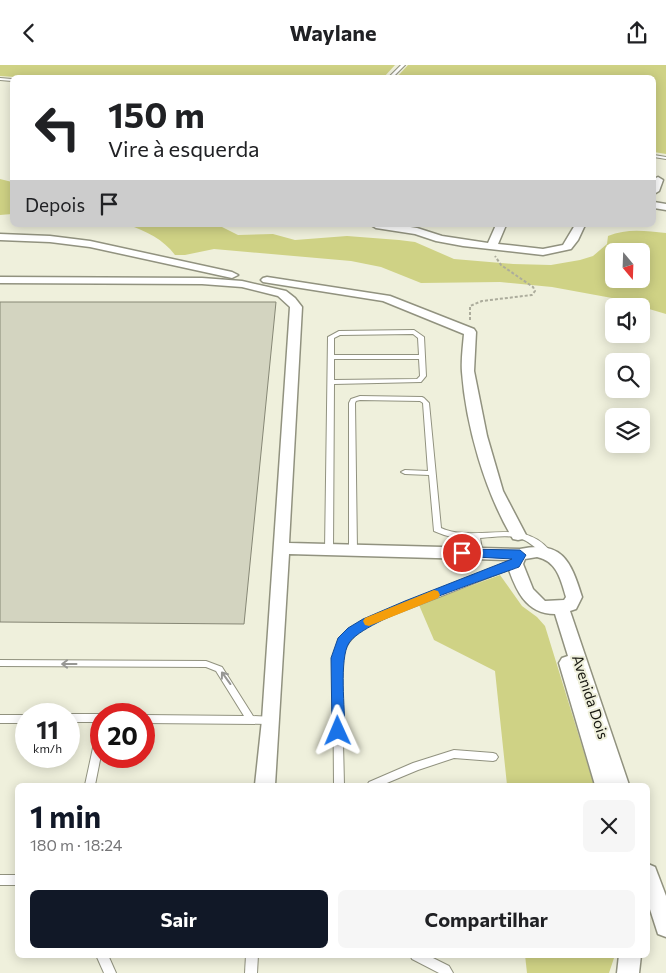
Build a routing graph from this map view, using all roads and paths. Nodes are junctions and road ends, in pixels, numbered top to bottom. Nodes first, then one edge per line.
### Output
1 (404, 65) edge
2 (393, 75) edge
3 (658, 180) dead end
4 (656, 186) edge
5 (405, 227) edge
6 (500, 227) edge
7 (579, 227) edge
8 (419, 228) edge
9 (0, 237) edge
10 (491, 247) junction
11 (0, 280) edge
12 (470, 306) dead end
13 (331, 357) junction
14 (422, 357) junction
15 (330, 382) junction
16 (405, 472) dead end
17 (432, 473) junction
18 (476, 535) junction
19 (518, 535) junction
20 (281, 548) junction
21 (329, 550) junction
22 (353, 550) junction
23 (548, 552) junction
24 (479, 554) junction
25 (517, 559) junction
26 (556, 609) junction
27 (0, 663) edge
28 (0, 719) edge
29 (15, 719) edge
30 (155, 719) edge
31 (251, 720) junction
32 (271, 720) junction
33 (493, 757) dead end
34 (94, 768) edge
35 (90, 783) edge
36 (265, 783) edge
37 (339, 783) edge
38 (377, 783) edge
39 (604, 783) edge
40 (617, 783) edge
41 (0, 880) edge
42 (15, 880) edge
43 (650, 880) edge
44 (666, 926) edge
45 (103, 958) edge
46 (252, 958) edge
47 (422, 958) edge
48 (630, 958) edge
49 (110, 973) edge
50 (252, 973) edge
51 (446, 973) edge
52 (628, 973) edge

1 - 2 lane
3 - 4 street
5 - 8 street
6 - 10 street
7 - 10 street
8 - 10 street
9 - 19 street
10 - 12 path
11 - 20 street
13 - 14 lane
13 - 14 lane
13 - 15 lane
14 - 15 lane
15 - 21 lane
16 - 17 lane
17 - 18 lane
17 - 22 lane
18 - 19 lane
18 - 24 lane
19 - 23 lane
20 - 21 street
20 - 32 street
21 - 22 street
22 - 24 street
23 - 25 street
23 - 26 street
24 - 25 street
25 - 26 street
25 - 37 lane
26 - 39 street, Avenida Dois
26 - 40 street, Avenida Dois
31 -> 27 lane
28 - 29 lane
30 - 31 lane
31 - 32 lane
32 - 36 street
33 - 38 lane
34 - 35 lane
41 - 42 lane
43 - 44 street
45 - 49 lane
46 - 50 lane
47 - 51 lane
48 - 52 street

